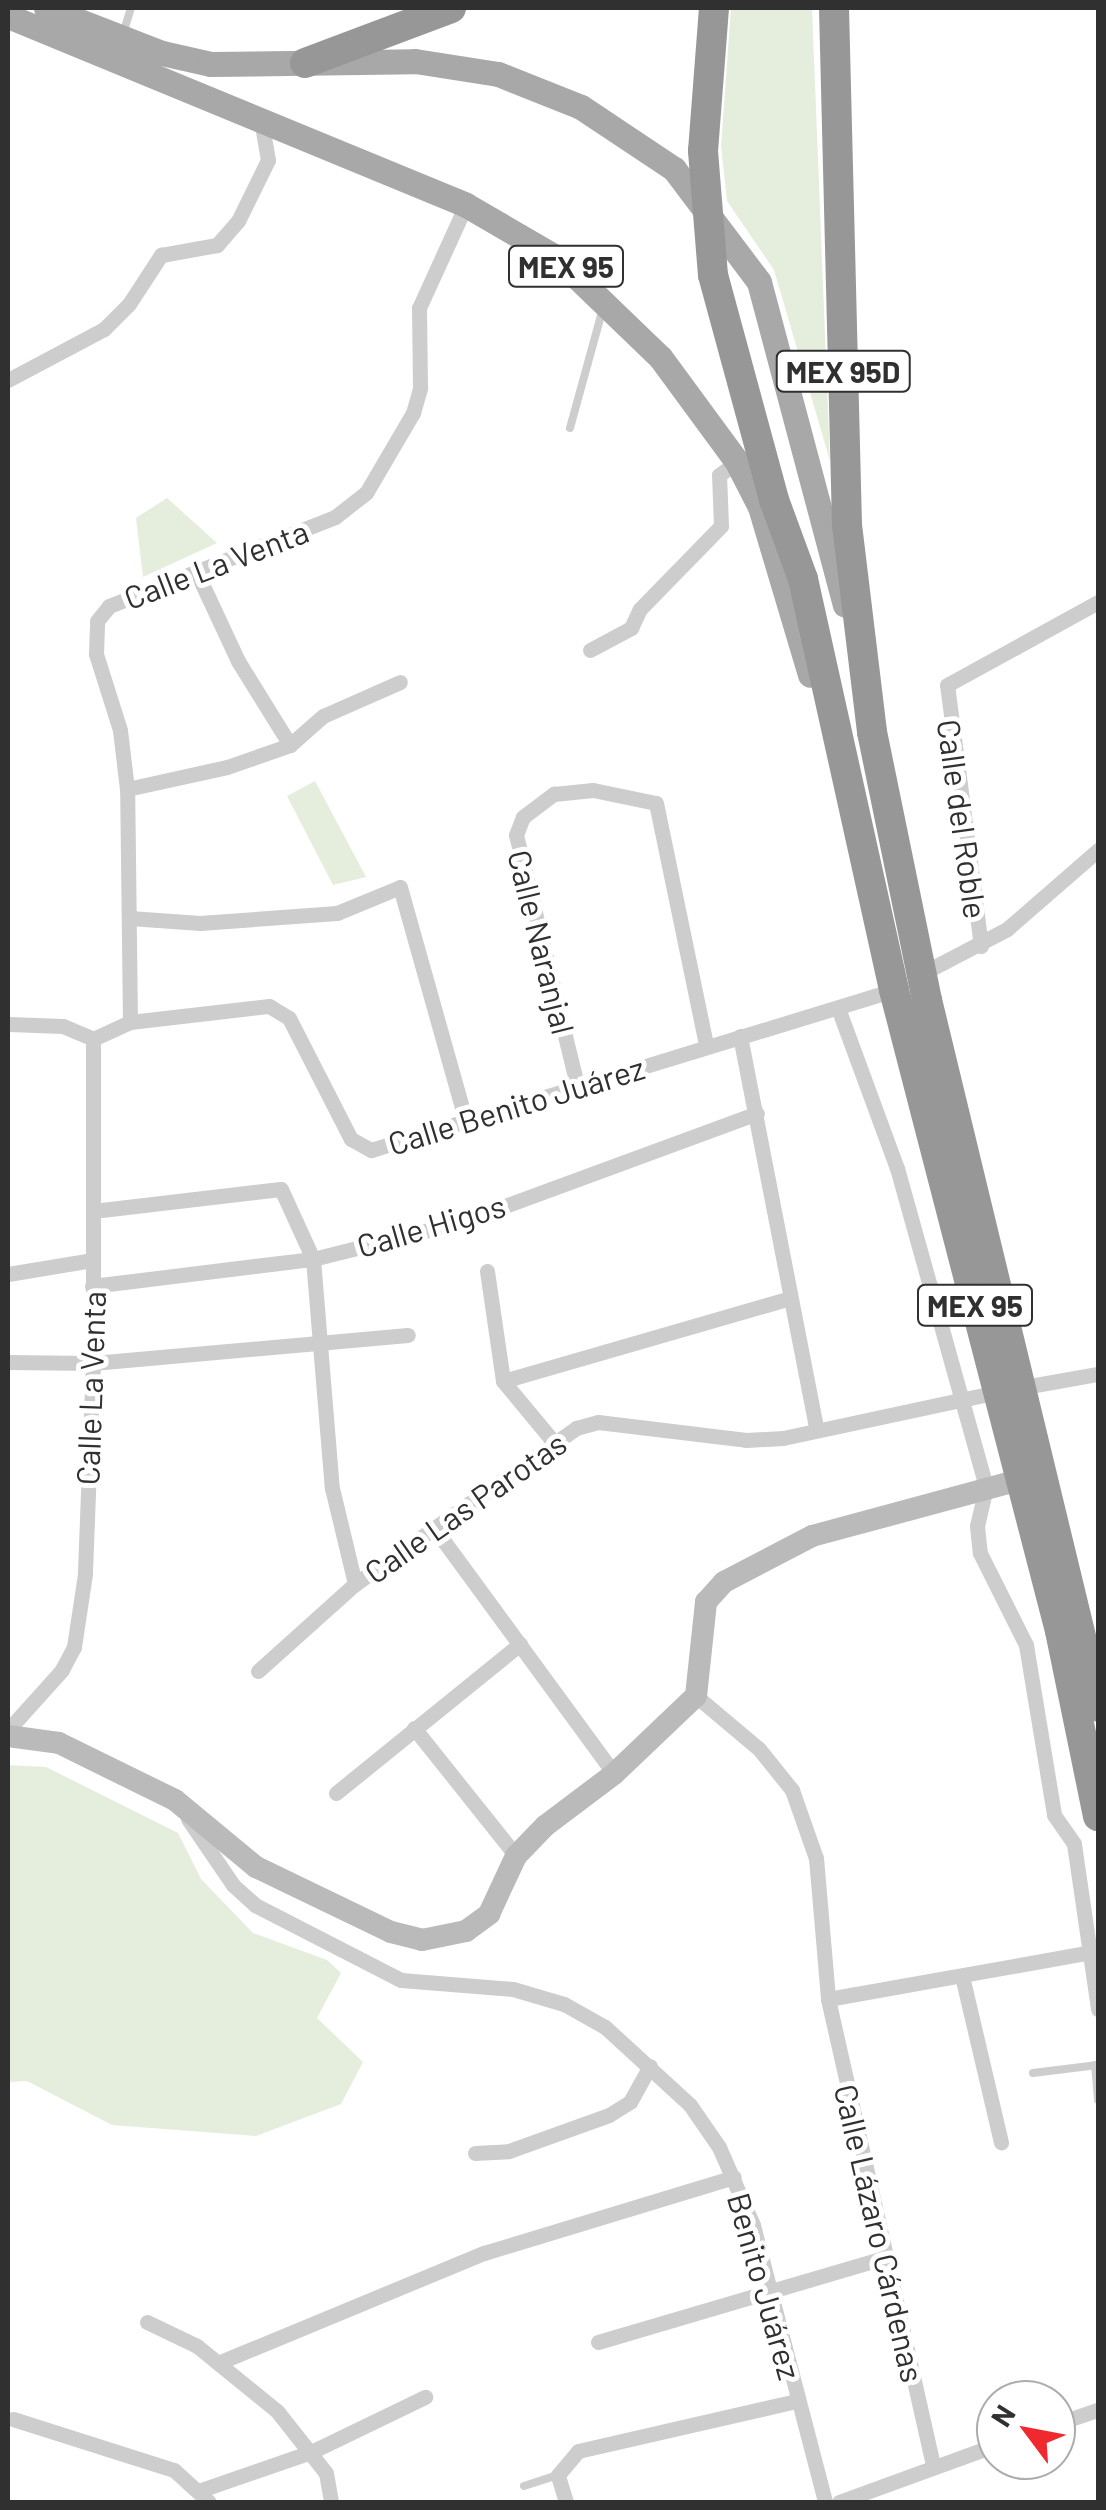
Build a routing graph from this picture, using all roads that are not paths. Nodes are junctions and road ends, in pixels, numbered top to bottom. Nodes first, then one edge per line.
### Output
1 (46, 8) edge
2 (131, 8) edge
3 (450, 8) edge
4 (714, 8) edge
5 (834, 8) edge
6 (8, 16) edge
7 (122, 39) junction
8 (305, 63) junction
9 (261, 120) junction
10 (466, 205) junction
11 (606, 300) junction
12 (8, 380) edge
13 (570, 428) dead end
14 (737, 462) junction
15 (196, 573) junction
16 (1098, 602) edge
17 (590, 650) dead end
18 (400, 682) dead end
19 (872, 732) junction
20 (290, 744) junction
21 (126, 789) junction
22 (850, 795) junction
23 (1098, 850) edge
24 (130, 918) junction
25 (981, 946) junction
26 (923, 973) junction
27 (894, 990) junction
28 (838, 1008) junction
29 (130, 1022) junction
30 (8, 1024) edge
31 (740, 1036) junction
32 (93, 1038) junction
33 (706, 1044) junction
34 (578, 1089) junction
35 (757, 1113) junction
36 (467, 1125) junction
37 (92, 1211) junction
38 (314, 1259) junction
39 (93, 1260) junction
40 (487, 1271) dead end
41 (8, 1274) edge
42 (92, 1286) junction
43 (787, 1299) junction
44 (408, 1335) dead end
45 (316, 1340) junction
46 (94, 1363) junction
47 (8, 1364) edge
48 (1098, 1374) edge
49 (503, 1382) junction
50 (1011, 1389) junction
51 (964, 1402) junction
52 (816, 1428) junction
53 (557, 1446) junction
54 (1020, 1480) junction
55 (986, 1487) junction
56 (435, 1529) junction
57 (356, 1584) junction
58 (520, 1644) junction
59 (258, 1671) dead end
60 (696, 1696) junction
61 (1098, 1707) edge
62 (414, 1728) junction
63 (8, 1733) edge
64 (614, 1774) junction
65 (336, 1793) dead end
66 (174, 1800) junction
67 (1098, 1816) edge
68 (516, 1856) junction
69 (1092, 1952) edge
70 (962, 1976) junction
71 (828, 1999) junction
72 (1098, 2009) edge
73 (1097, 2065) edge
74 (650, 2066) junction
75 (1033, 2073) dead end
76 (1098, 2100) edge
77 (1001, 2142) dead end
78 (475, 2152) dead end
79 (734, 2177) junction
80 (884, 2258) junction
81 (772, 2287) junction
82 (148, 2322) dead end
83 (598, 2342) dead end
84 (218, 2363) junction
85 (425, 2397) dead end
86 (797, 2401) junction
87 (13, 2420) dead end
88 (311, 2452) junction
89 (976, 2452) edge
90 (932, 2466) junction
91 (558, 2475) junction
92 (524, 2486) dead end
93 (205, 2496) edge
94 (331, 2502) edge
95 (566, 2502) edge
96 (825, 2502) edge
97 (839, 2502) edge

1 - 7 main road, MEX 95
2 - 7 lane
3 - 8 highway
4 - 22 highway, MEX 95D
5 - 19 highway, MEX 95D
6 - 9 main road, MEX 95
7 - 8 main road, MEX 95
8 - 19 main road, MEX 95
9 - 10 main road, MEX 95
9 - 12 street
10 - 11 main road, MEX 95
10 - 15 street, Calle La Venta
11 - 13 lane
11 - 14 main road, MEX 95
14 - 17 street
14 - 22 main road, MEX 95
15 - 20 street
15 - 21 street, Calle La Venta
16 - 25 street, Calle del Roble
18 - 20 street
19 - 26 highway, MEX 95
20 - 21 street
21 - 24 street, Calle La Venta
22 - 27 highway, MEX 95
23 - 25 street
24 - 29 street, Calle La Venta
24 - 36 street
25 - 26 street
26 - 50 highway, MEX 95
27 - 28 street, Calle Benito Juárez
27 - 50 highway, MEX 95
28 - 31 street, Calle Benito Juárez
28 - 51 street
29 - 32 street, Calle Benito Juárez
29 - 36 street, Calle Benito Juárez
30 - 32 street
31 - 33 street, Calle Benito Juárez
31 - 35 street
32 - 37 street, Calle La Venta
33 - 34 street, Calle Benito Juárez
33 - 34 street, Calle Naranjal
34 - 36 street, Calle Benito Juárez
35 - 38 street, Calle Higos
35 - 43 street
37 - 38 street
37 - 39 street, Calle La Venta
38 - 42 street, Calle Higos
38 - 45 street
39 - 41 street
39 - 42 street, Calle La Venta
40 - 49 street
42 - 46 street, Calle La Venta
43 - 49 street
43 - 52 street
44 - 45 street
45 - 46 street
45 - 57 street
46 - 47 street
46 - 63 street, Calle La Venta
48 - 50 street, Calle Las Parotas
49 - 53 street
50 - 51 street, Calle Las Parotas
50 - 54 highway, MEX 95
50 - 61 highway, MEX 95
51 - 52 street, Calle Las Parotas
51 - 55 street
52 - 53 street, Calle Las Parotas
53 - 56 street, Calle Las Parotas
54 - 55 street
54 - 67 highway, MEX 95
55 - 60 street
55 - 69 street
56 - 57 street, Calle Las Parotas
56 - 58 street
57 - 59 street, Calle Las Parotas
58 - 62 street
58 - 64 street
60 - 64 street
60 - 71 street, Calle Lázaro Cárdenas
62 - 65 street
62 - 68 street
63 - 66 street
64 - 68 street
66 - 68 street
66 - 74 street, Benito Juárez
69 - 70 street
69 - 72 street
70 - 71 street
70 - 77 street
71 - 80 street, Calle Lázaro Cárdenas
73 - 75 lane
73 - 76 lane
74 - 78 street
74 - 79 street, Benito Juárez
79 - 81 street, Benito Juárez
79 - 84 street
80 - 81 street
80 - 90 street, Calle Lázaro Cárdenas
81 - 83 street
81 - 86 street, Benito Juárez
82 - 84 street
84 - 88 street
85 - 88 street
86 - 91 street
86 - 96 street, Benito Juárez
87 - 93 street
88 - 93 street
88 - 94 street
89 - 90 street
90 - 97 street
91 - 92 lane
91 - 95 street

